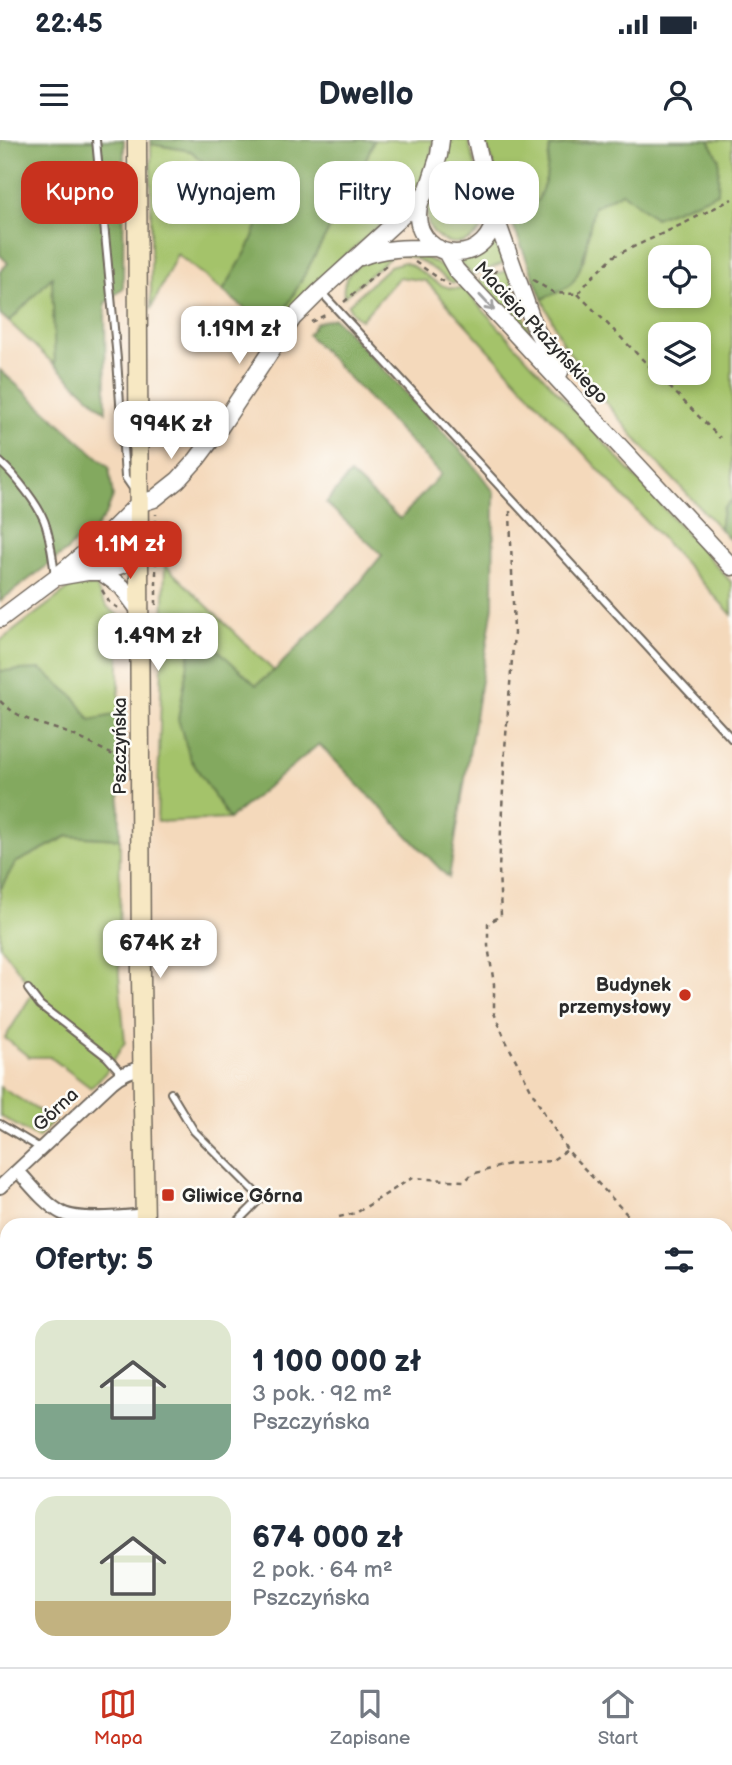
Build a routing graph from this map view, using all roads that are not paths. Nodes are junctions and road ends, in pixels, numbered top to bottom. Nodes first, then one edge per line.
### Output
1 (96, 140) edge
2 (137, 140) edge
3 (441, 140) edge
4 (476, 140) edge
5 (481, 161) edge
6 (429, 190) edge
7 (425, 194) junction
8 (493, 224) edge
9 (498, 224) edge
10 (442, 250) junction
11 (355, 260) junction
12 (320, 291) junction
13 (611, 437) junction
14 (0, 462) edge
15 (138, 499) junction
16 (100, 540) junction
17 (139, 552) junction
18 (732, 567) edge
19 (101, 572) junction
20 (56, 577) junction
21 (147, 610) junction
22 (0, 619) edge
23 (732, 739) edge
24 (28, 989) dead end
25 (142, 1068) junction
26 (122, 1074) junction
27 (171, 1093) dead end
28 (0, 1124) edge
29 (41, 1149) junction
30 (18, 1171) junction
31 (0, 1188) edge
32 (82, 1218) edge
33 (145, 1218) edge
34 (241, 1218) edge

1 - 15 lane
2 - 15 main road, Pszczyńska
3 - 7 street
4 - 5 street, Macieja Płażyńskiego
6 - 7 street
7 - 10 street
7 - 11 street
8 - 10 street
9 - 13 street, Macieja Płażyńskiego
10 - 11 street
10 -> 13 street, Macieja Płażyńskiego
11 - 12 street
12 - 15 street
12 - 23 lane
13 - 18 street, Macieja Płażyńskiego
14 - 20 lane
15 - 16 street
15 - 17 main road, Pszczyńska
16 - 17 street
16 - 20 street
17 - 19 street
17 - 21 main road, Pszczyńska
19 - 20 street
19 - 21 street
20 - 22 street
21 - 25 main road, Pszczyńska
24 - 26 lane
25 - 26 street, Górna
25 - 33 main road, Pszczyńska
26 - 29 street, Górna
27 - 34 lane
28 - 29 lane
29 - 30 street, Górna
30 - 31 street, Górna
30 - 32 street

